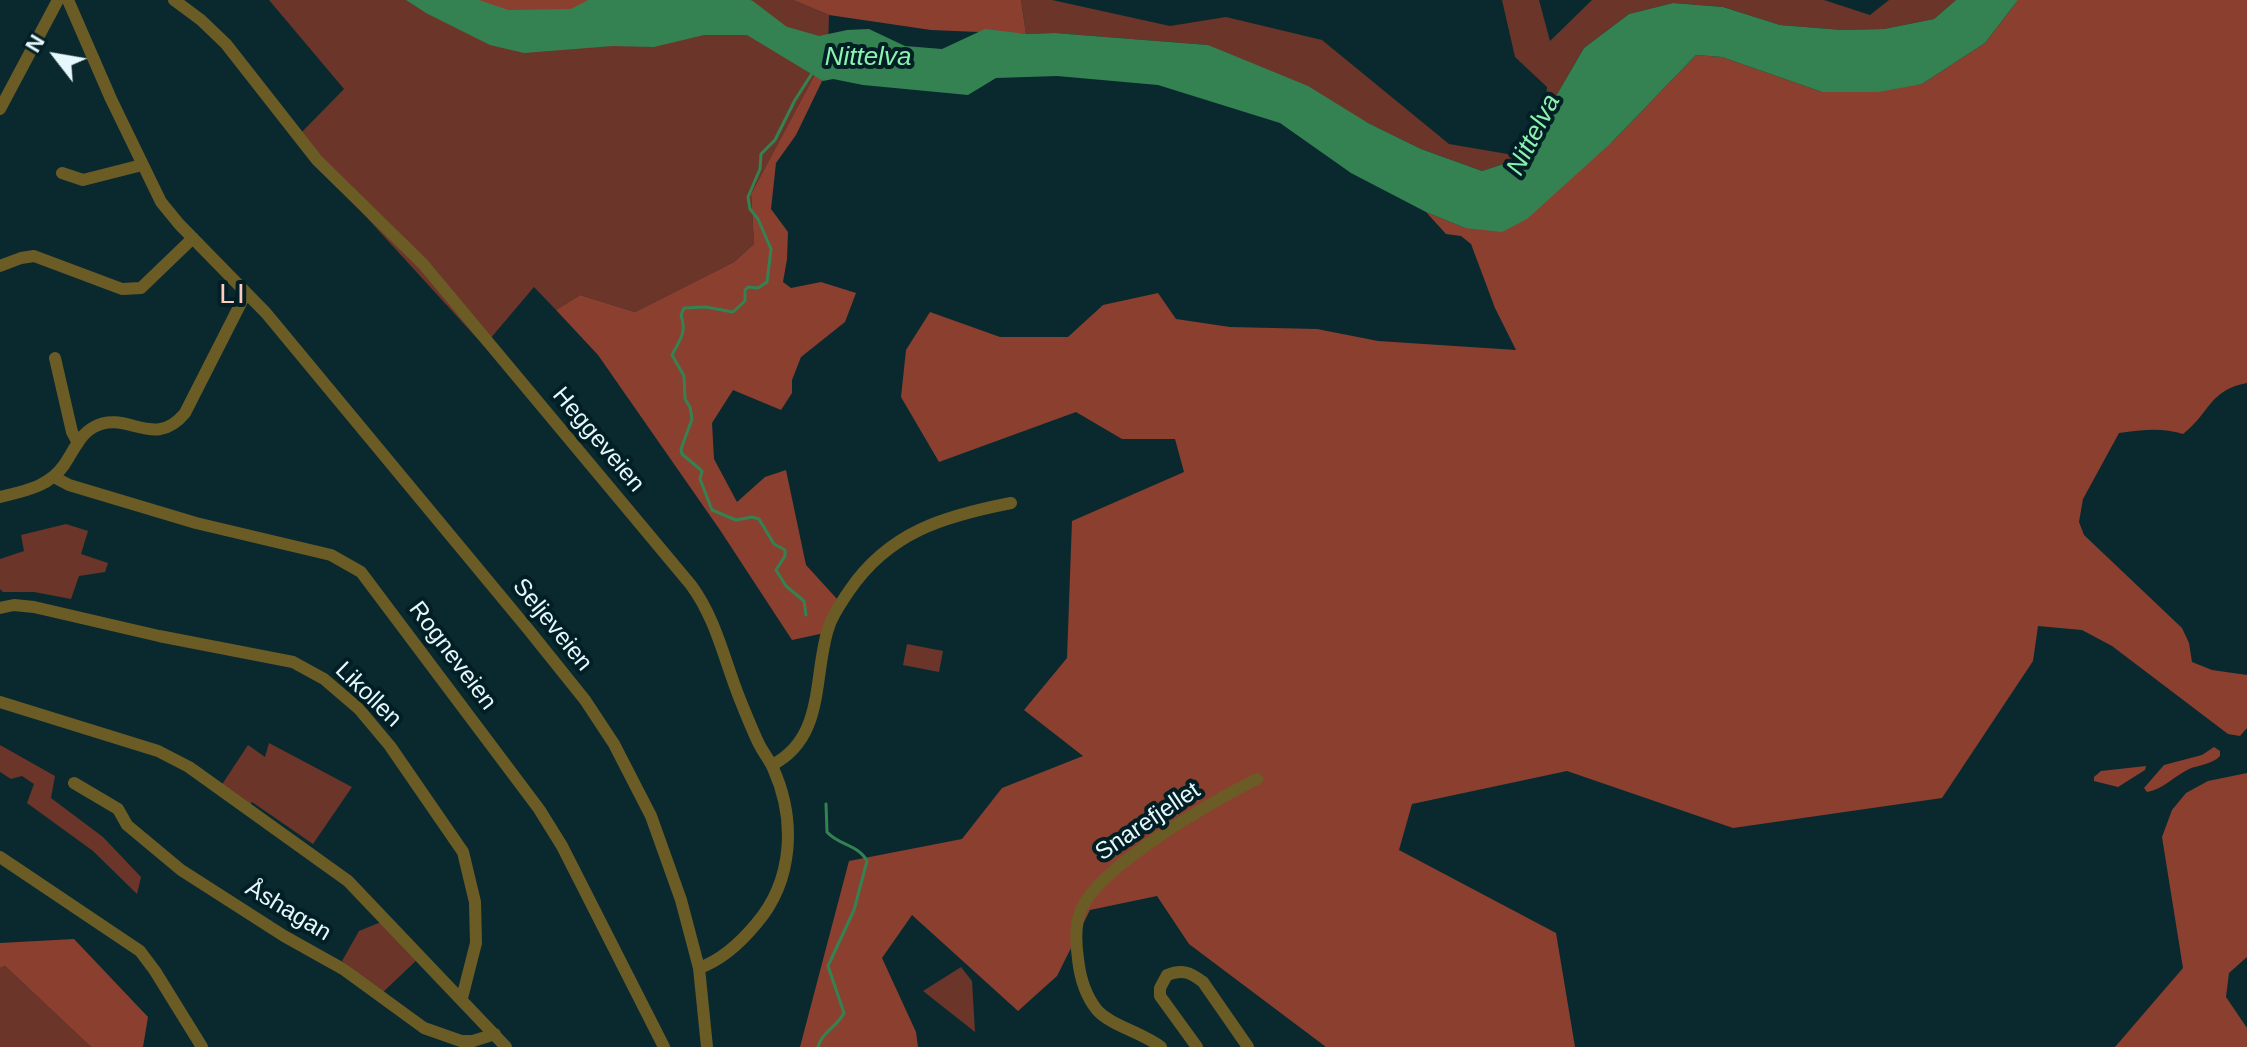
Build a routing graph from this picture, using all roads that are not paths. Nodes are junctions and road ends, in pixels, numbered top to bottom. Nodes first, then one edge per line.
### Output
1 (58, 0) edge
2 (68, 0) edge
3 (174, 0) edge
4 (0, 109) edge
5 (142, 165) junction
6 (62, 173) dead end
7 (193, 238) junction
8 (0, 266) edge
9 (246, 293) junction
10 (55, 358) dead end
11 (78, 443) junction
12 (54, 477) junction
13 (0, 497) edge
14 (1011, 503) dead end
15 (0, 608) edge
16 (0, 702) edge
17 (772, 765) junction
18 (1257, 779) dead end
19 (74, 783) dead end
20 (0, 857) edge
21 (699, 968) junction
22 (462, 998) junction
23 (495, 1034) junction
24 (1158, 1046) edge
25 (202, 1047) edge
26 (506, 1047) edge
27 (664, 1047) edge
28 (707, 1047) edge
29 (1197, 1047) edge
30 (1248, 1047) edge

1 - 4 street
2 - 5 street, Seljeveien
3 - 17 street, Heggeveien
5 - 6 street
5 - 7 street, Seljeveien
7 - 8 street
7 - 9 street, Seljeveien
9 - 11 street
9 - 21 street, Seljeveien
10 - 11 street
11 - 12 street
12 - 13 street
12 - 27 street, Rogneveien
14 - 17 street
15 - 22 street, Likollen
16 - 22 street
17 - 21 street, Heggeveien
18 - 24 street, Snarefjellet
19 - 23 street, Åshagan
20 - 25 street
21 - 28 street, Seljeveien
22 - 23 street
23 - 26 street
29 - 30 street

